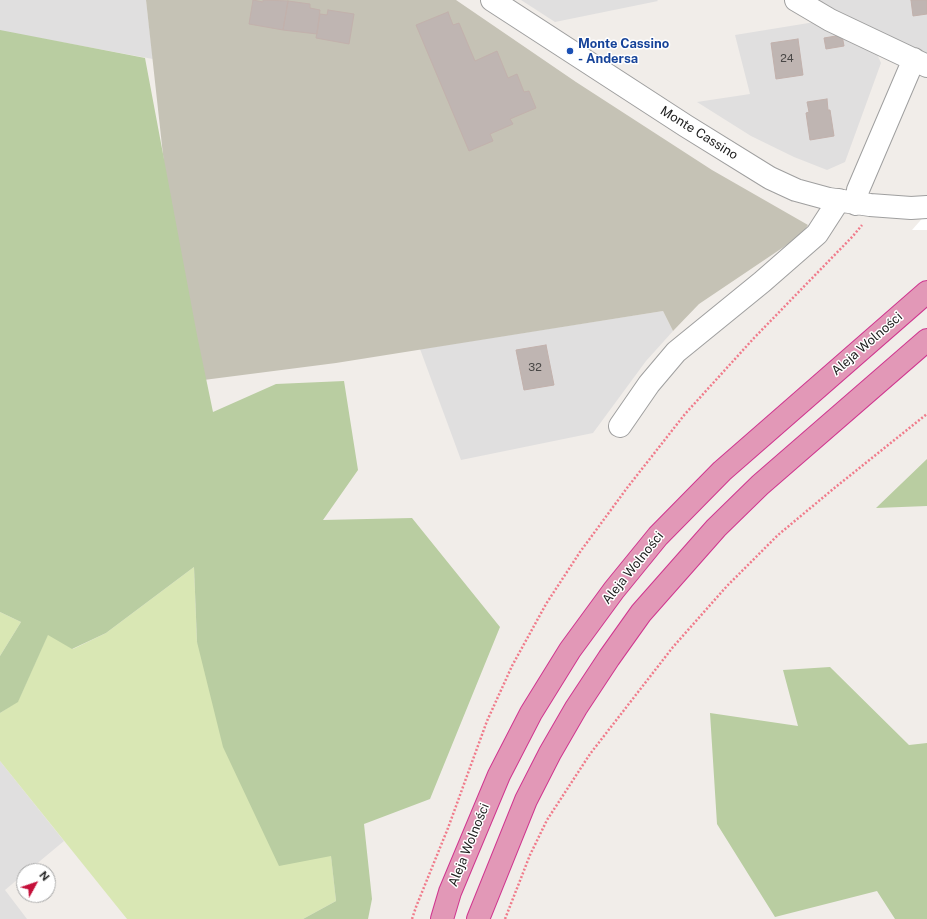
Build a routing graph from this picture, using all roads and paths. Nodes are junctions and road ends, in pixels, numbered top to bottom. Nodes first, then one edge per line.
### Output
1 (492, 0) edge
2 (796, 0) edge
3 (920, 62) edge
4 (855, 203) junction
5 (927, 207) edge
6 (927, 292) edge
7 (927, 340) edge
8 (927, 414) edge
9 (620, 426) dead end
10 (412, 919) edge
11 (442, 919) edge
12 (478, 919) edge
13 (506, 919) edge

1 - 4 street, Monte Cassino
2 - 3 street
3 - 4 street
4 - 5 street, Monte Cassino
4 - 9 street
4 - 10 path
6 - 11 highway, Aleja Wolności
7 - 12 highway
8 - 13 path

